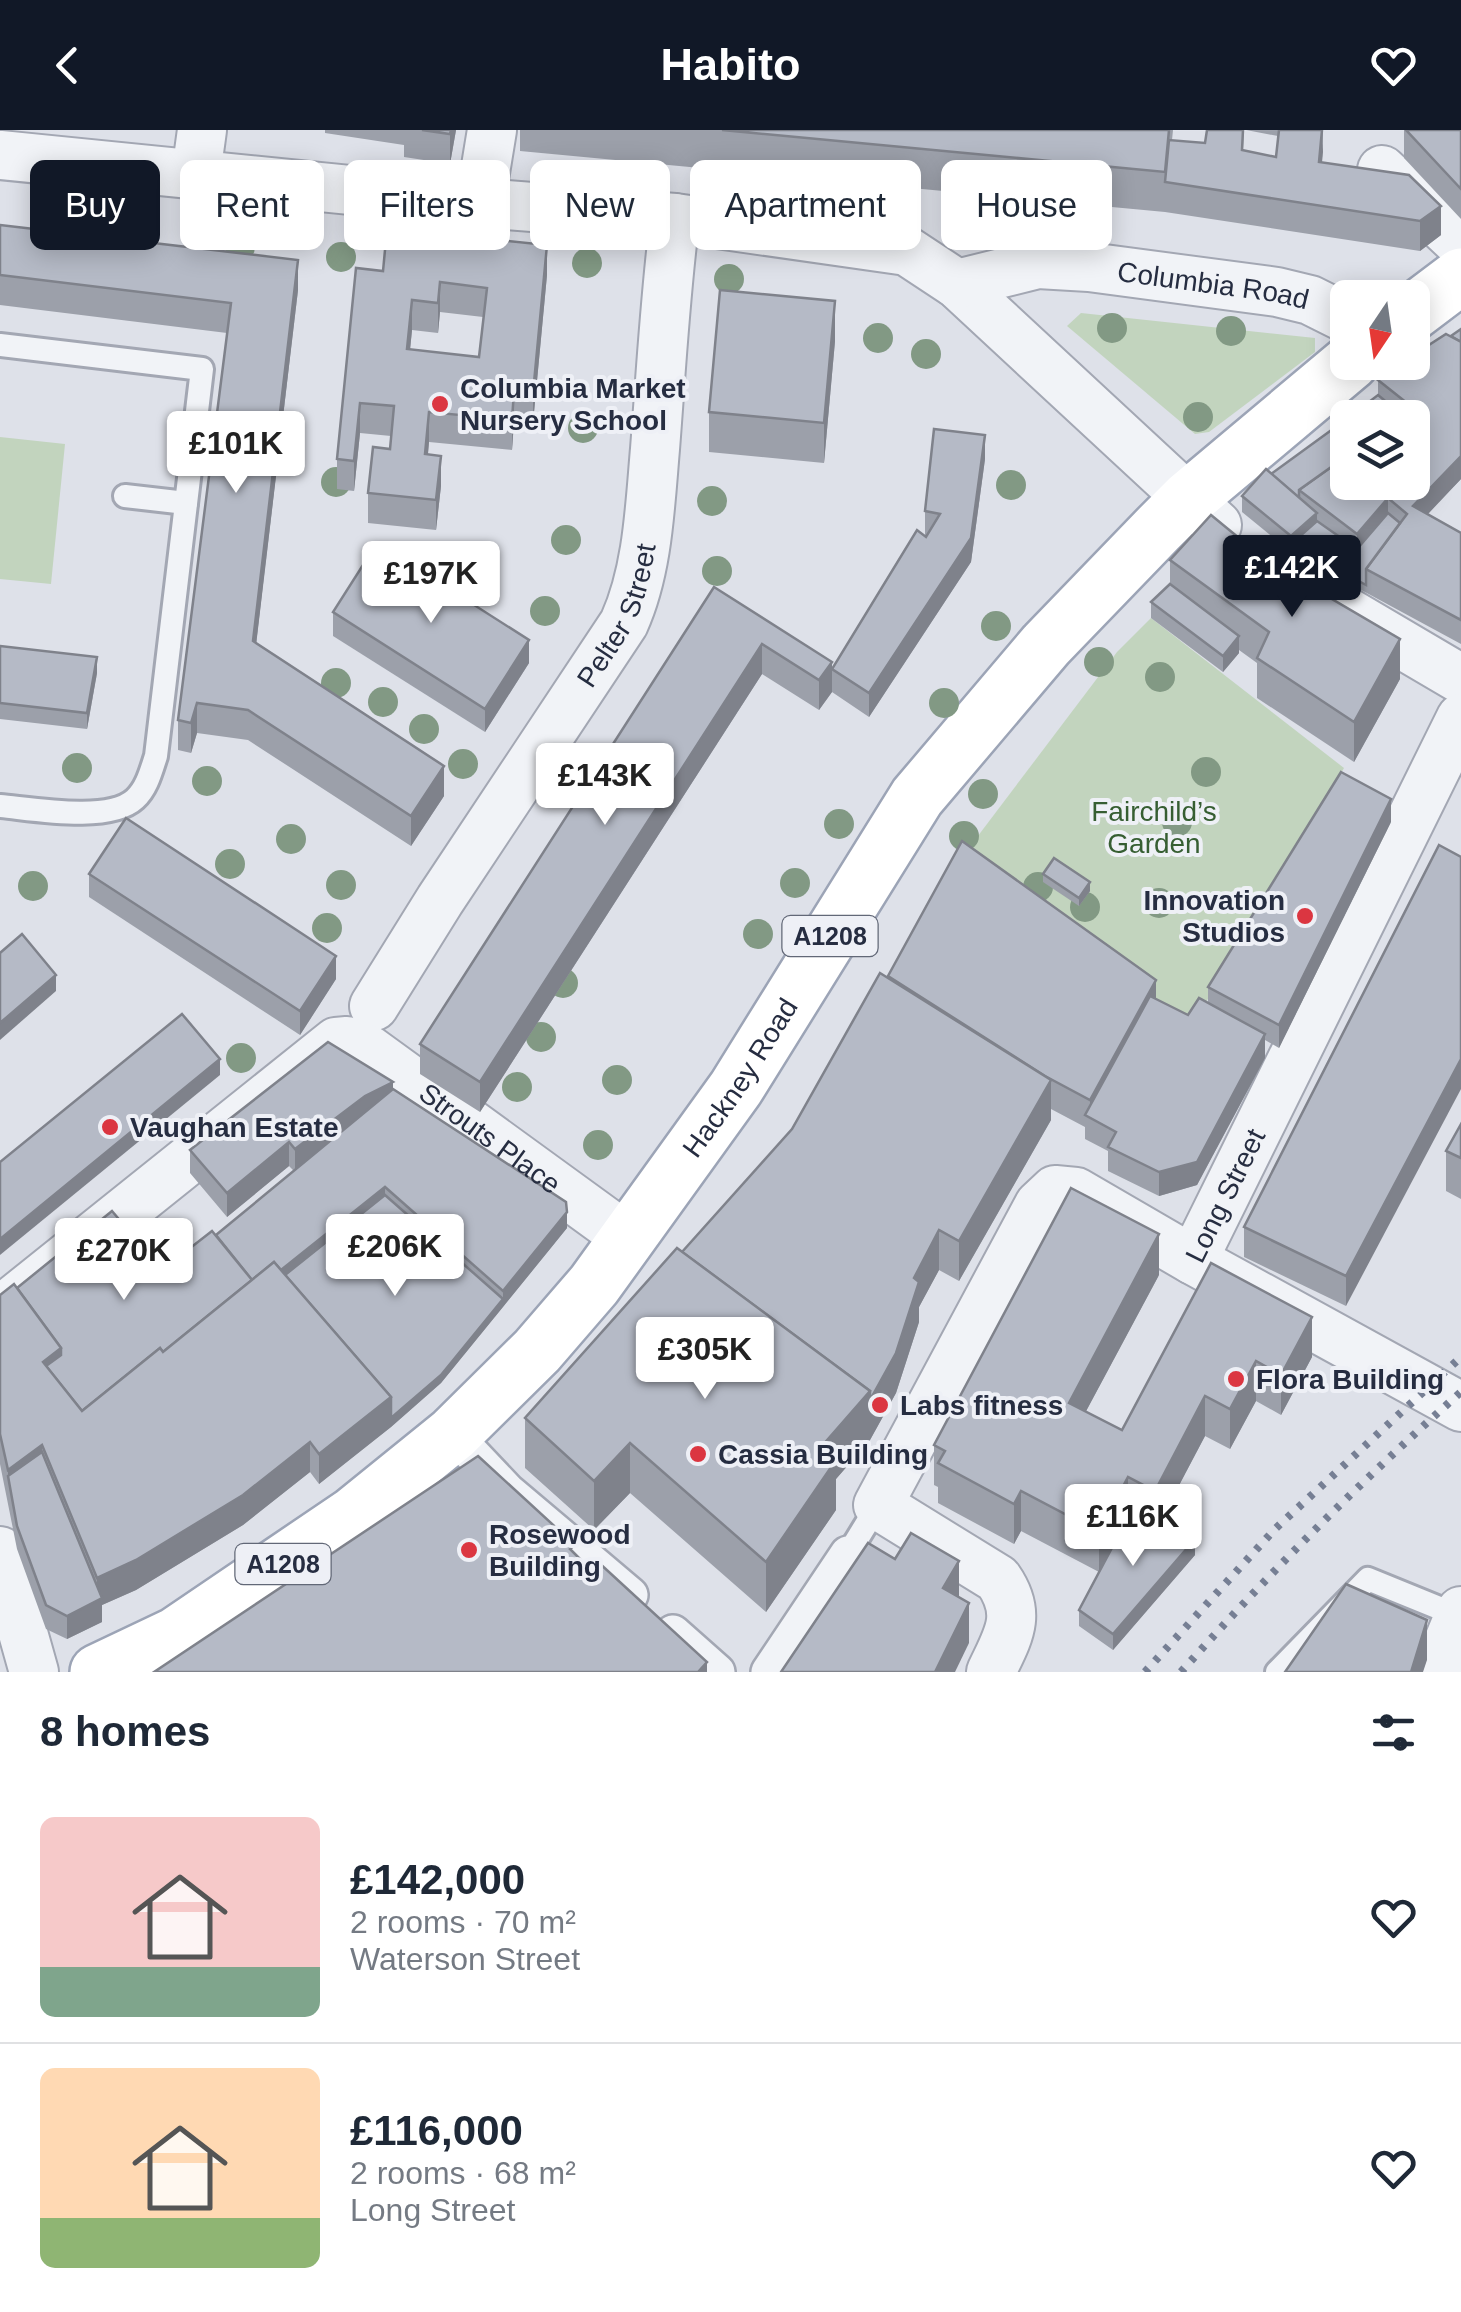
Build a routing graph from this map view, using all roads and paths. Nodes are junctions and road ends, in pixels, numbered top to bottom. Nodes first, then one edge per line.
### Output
1 (492, 130) edge
2 (199, 152) edge
3 (0, 155) edge
4 (487, 160) edge
5 (1382, 170) edge
6 (344, 178) edge
7 (510, 205) edge
8 (675, 218) junction
9 (1461, 244) edge
10 (1461, 276) edge
11 (958, 284) junction
12 (1430, 299) edge
13 (1330, 310) edge
14 (0, 345) edge
15 (1330, 380) edge
16 (124, 496) dead end
17 (1189, 498) junction
18 (186, 503) junction
19 (1256, 556) edge
20 (1306, 588) edge
21 (1461, 678) edge
22 (1461, 718) edge
23 (0, 806) edge
24 (361, 1023) junction
25 (629, 1239) junction
26 (1193, 1260) junction
27 (0, 1311) edge
28 (1461, 1407) edge
29 (453, 1434) junction
30 (878, 1504) junction
31 (0, 1551) edge
32 (848, 1554) joint
33 (1460, 1613) edge
34 (34, 1672) edge
35 (98, 1672) edge
36 (717, 1672) edge
37 (768, 1672) edge
38 (990, 1672) edge
39 (1277, 1672) edge
40 (1436, 1672) edge

1 - 4 street
2 - 3 street
2 - 6 street
5 - 9 street
7 - 8 street
8 - 11 street
8 - 24 street, Pelter Street
10 - 12 main road
11 - 13 street, Columbia Road
11 - 17 street
14 - 18 lane
15 - 17 main road, Hackney Road / A1208
16 - 18 lane
17 - 19 street
17 - 25 main road, Hackney Road / A1208
18 - 23 lane
20 - 21 street
22 - 26 street, Long Street
24 - 25 street, Strouts Place
24 - 27 street, Pelter Street
25 - 29 main road, Hackney Road / A1208
26 - 28 street
26 - 30 street, Long Street
29 - 35 main road, Hackney Road / A1208
29 - 36 street
30 - 32 lane
30 - 38 street
31 - 34 street
32 - 37 street
33 - 39 lane
33 - 40 street

